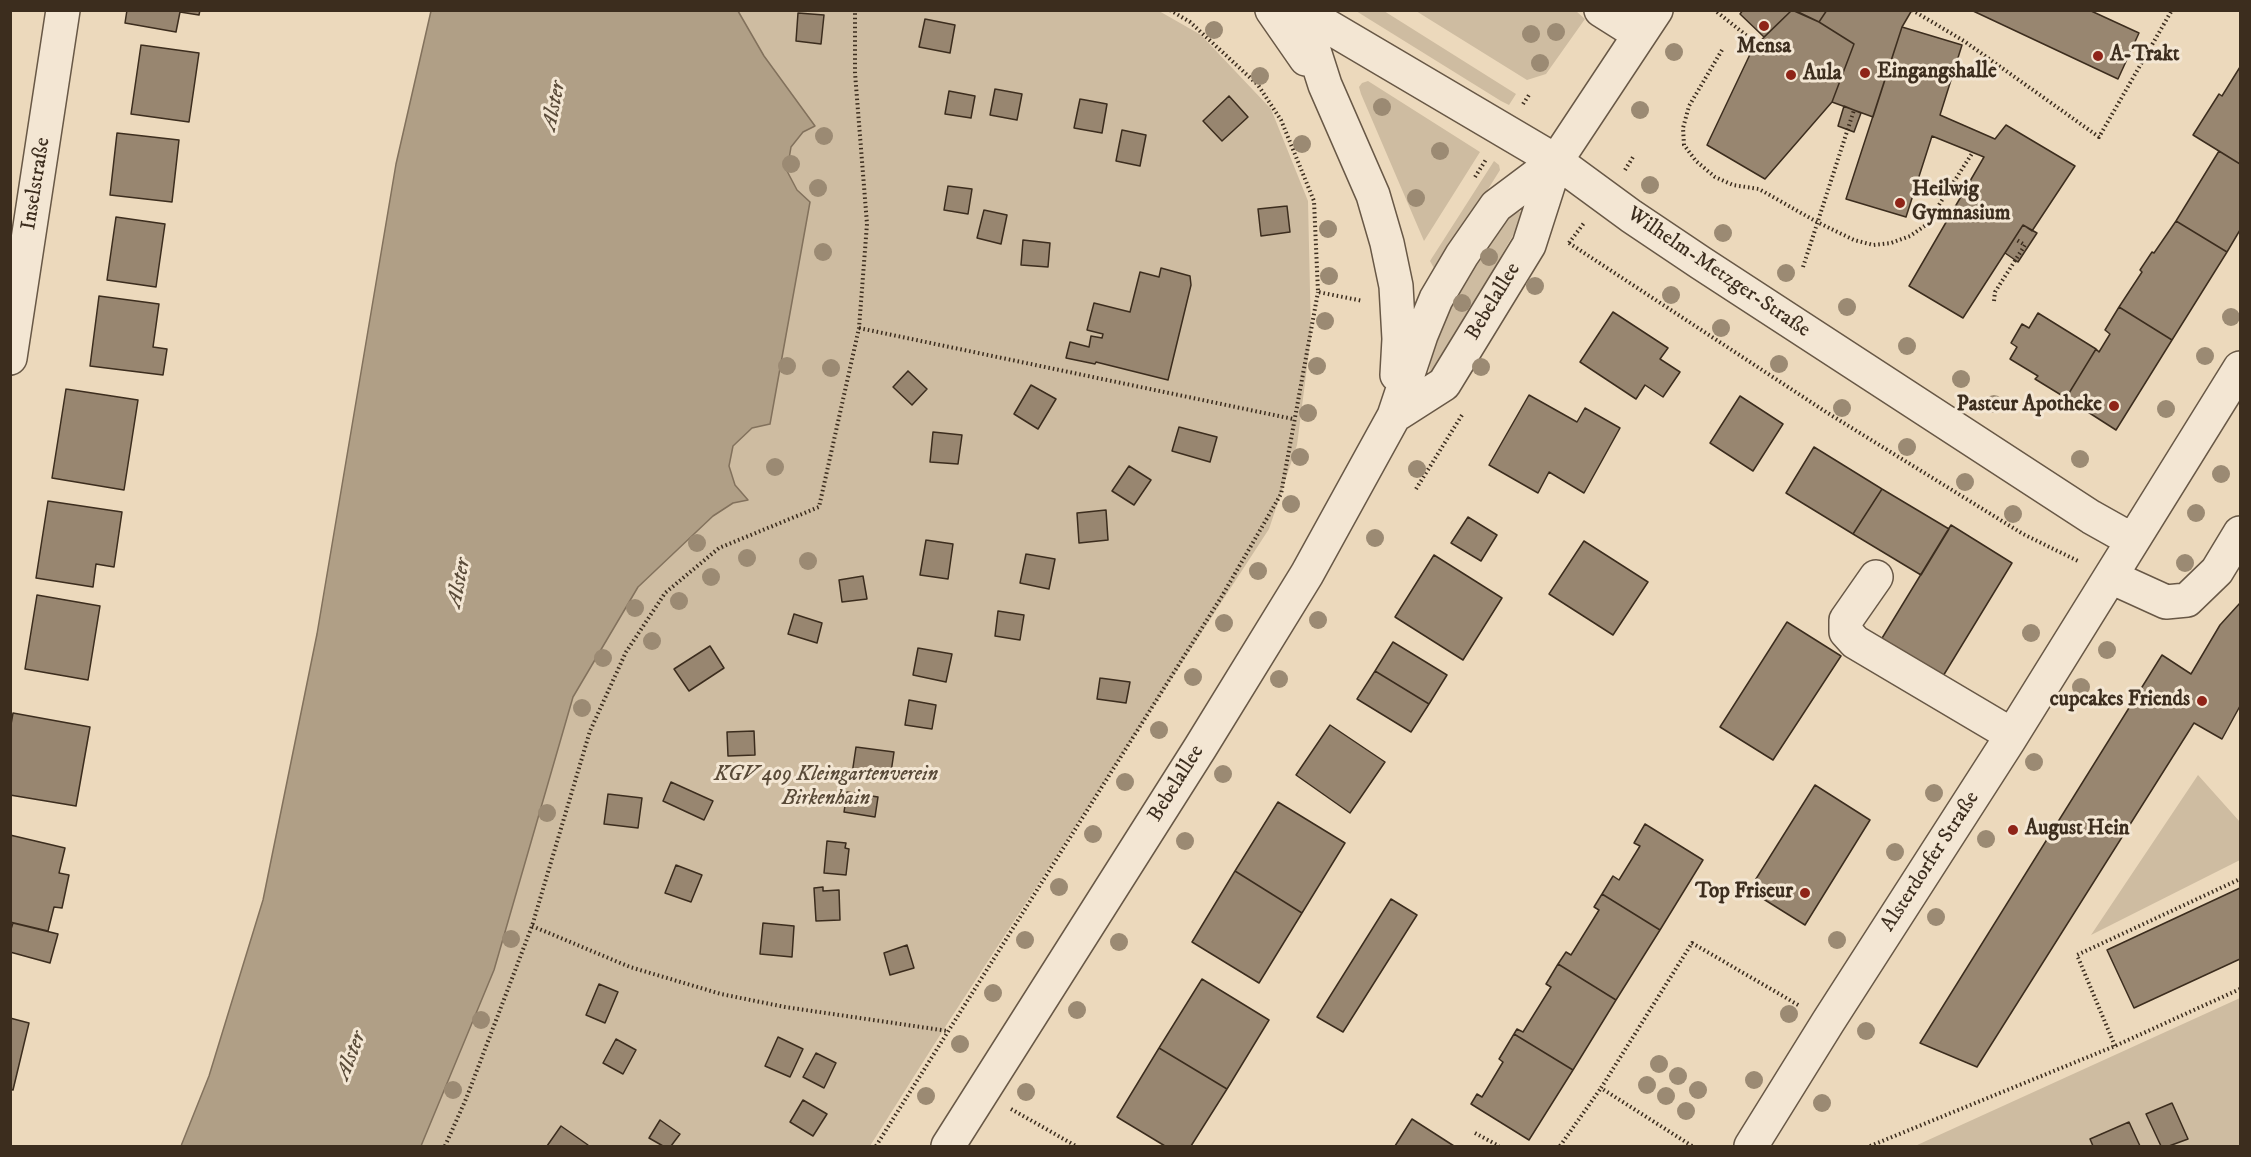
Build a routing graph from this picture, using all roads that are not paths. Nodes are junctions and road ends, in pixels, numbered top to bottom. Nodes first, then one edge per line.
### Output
1 (63, 10) edge
2 (1272, 10) edge
3 (1601, 10) edge
4 (1301, 11) edge
5 (1648, 22) edge
6 (1325, 85) junction
7 (1556, 162) junction
8 (10, 358) edge
9 (2241, 368) edge
10 (1394, 416) junction
11 (2241, 533) edge
12 (2132, 540) junction
13 (1876, 577) dead end
14 (2111, 577) junction
15 (2012, 735) junction
16 (948, 1146) edge
17 (1751, 1146) edge

1 - 8 street, Inselstraße
2 - 6 street, Wilhelm-Metzger-Straße
3 - 5 street
4 - 6 street, Wilhelm-Metzger-Straße
4 - 7 street, Wilhelm-Metzger-Straße
5 - 7 street, Bebelallee
6 - 10 street, Wilhelm-Metzger-Straße
7 - 10 street, Bebelallee
7 - 10 street, Bebelallee
7 - 12 street, Wilhelm-Metzger-Straße
9 - 12 street, Alsterdorfer Straße
10 - 16 street, Bebelallee
11 - 14 street
12 - 14 street, Alsterdorfer Straße
13 - 15 street
14 - 15 street, Alsterdorfer Straße
15 - 17 street, Alsterdorfer Straße

